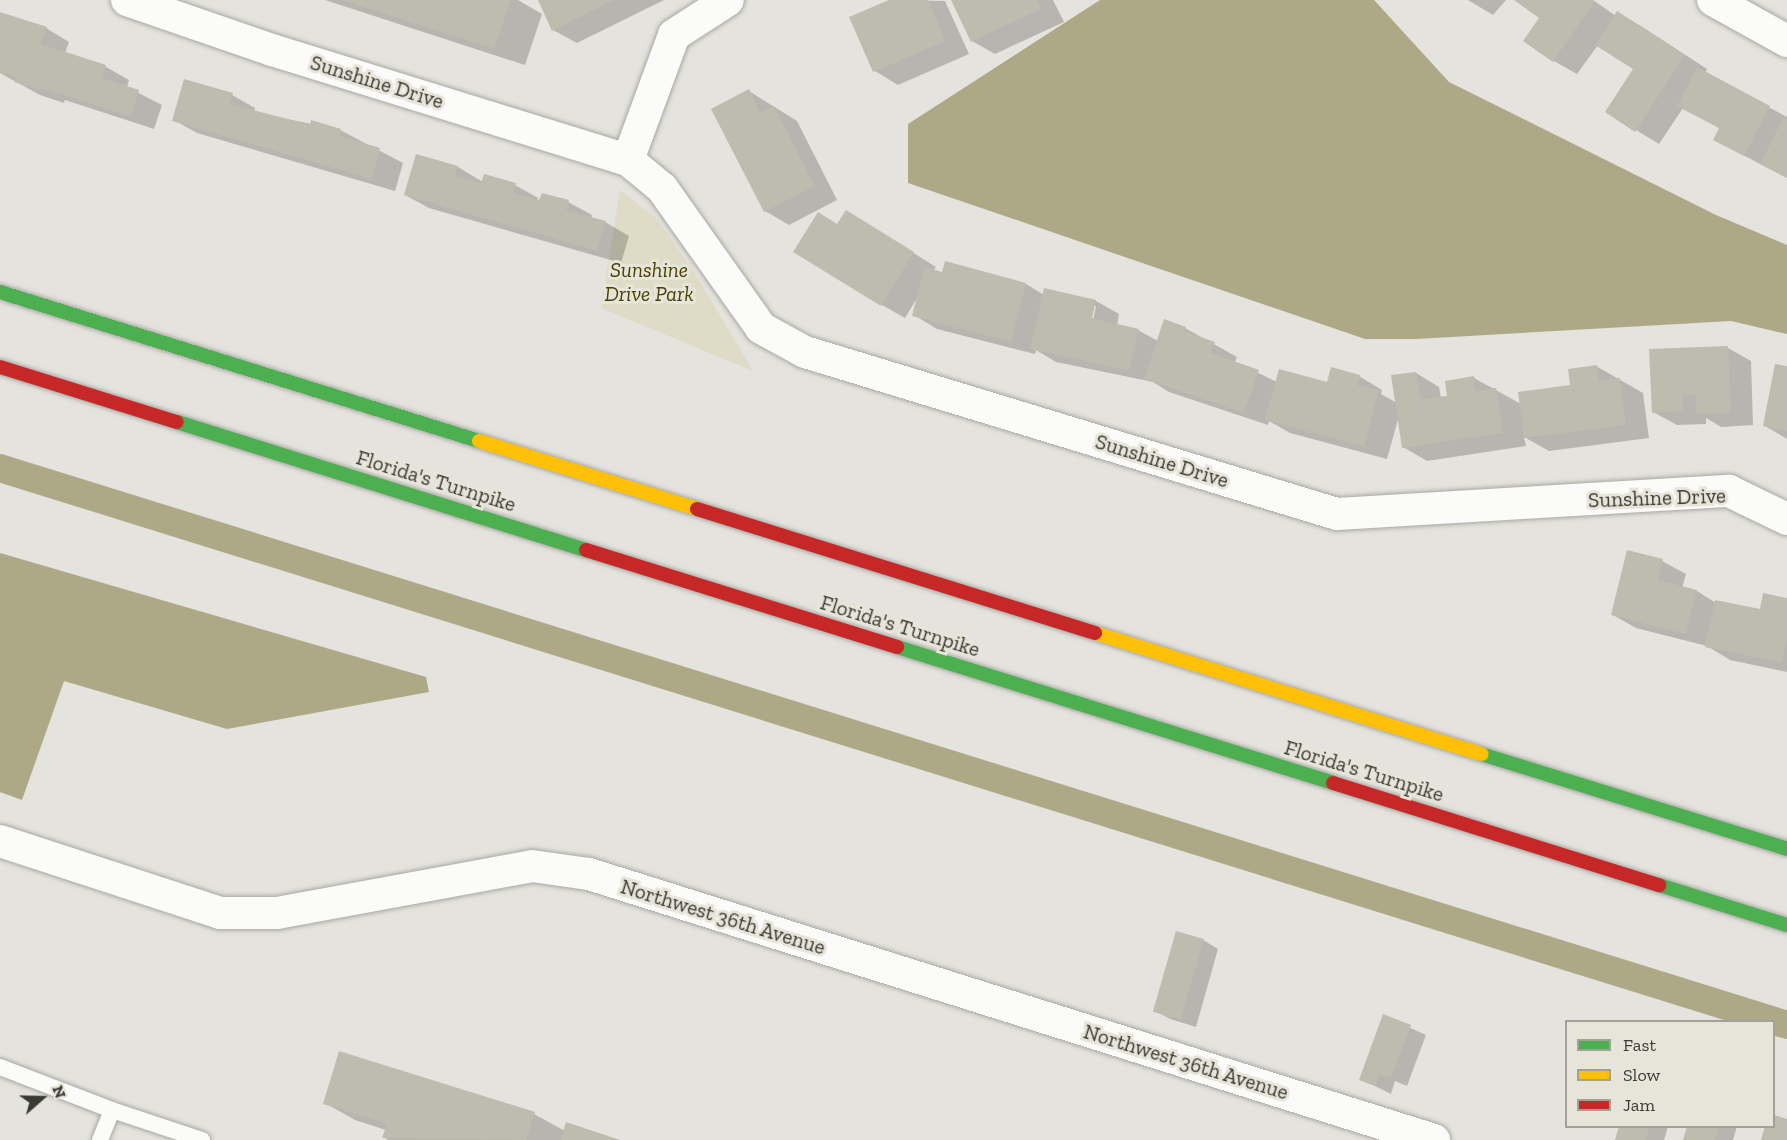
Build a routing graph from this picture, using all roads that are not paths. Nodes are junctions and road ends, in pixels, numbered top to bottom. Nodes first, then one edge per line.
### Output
1 (127, 0) edge
2 (728, 0) edge
3 (1713, 0) edge
4 (1787, 41) edge
5 (628, 160) junction
6 (0, 292) edge
7 (0, 367) edge
8 (1787, 519) edge
9 (0, 841) edge
10 (1787, 849) edge
11 (1787, 925) edge
12 (0, 1066) edge
13 (112, 1110) junction
14 (100, 1140) edge
15 (202, 1140) edge
16 (1434, 1140) edge

1 - 5 street, Sunshine Drive
2 - 5 street
3 - 4 street
5 - 8 street, Sunshine Drive
6 - 10 highway
7 - 11 highway, Florida's Turnpike
9 - 16 street, Northwest 36th Avenue
12 - 13 lane
13 - 14 lane
13 - 15 lane

